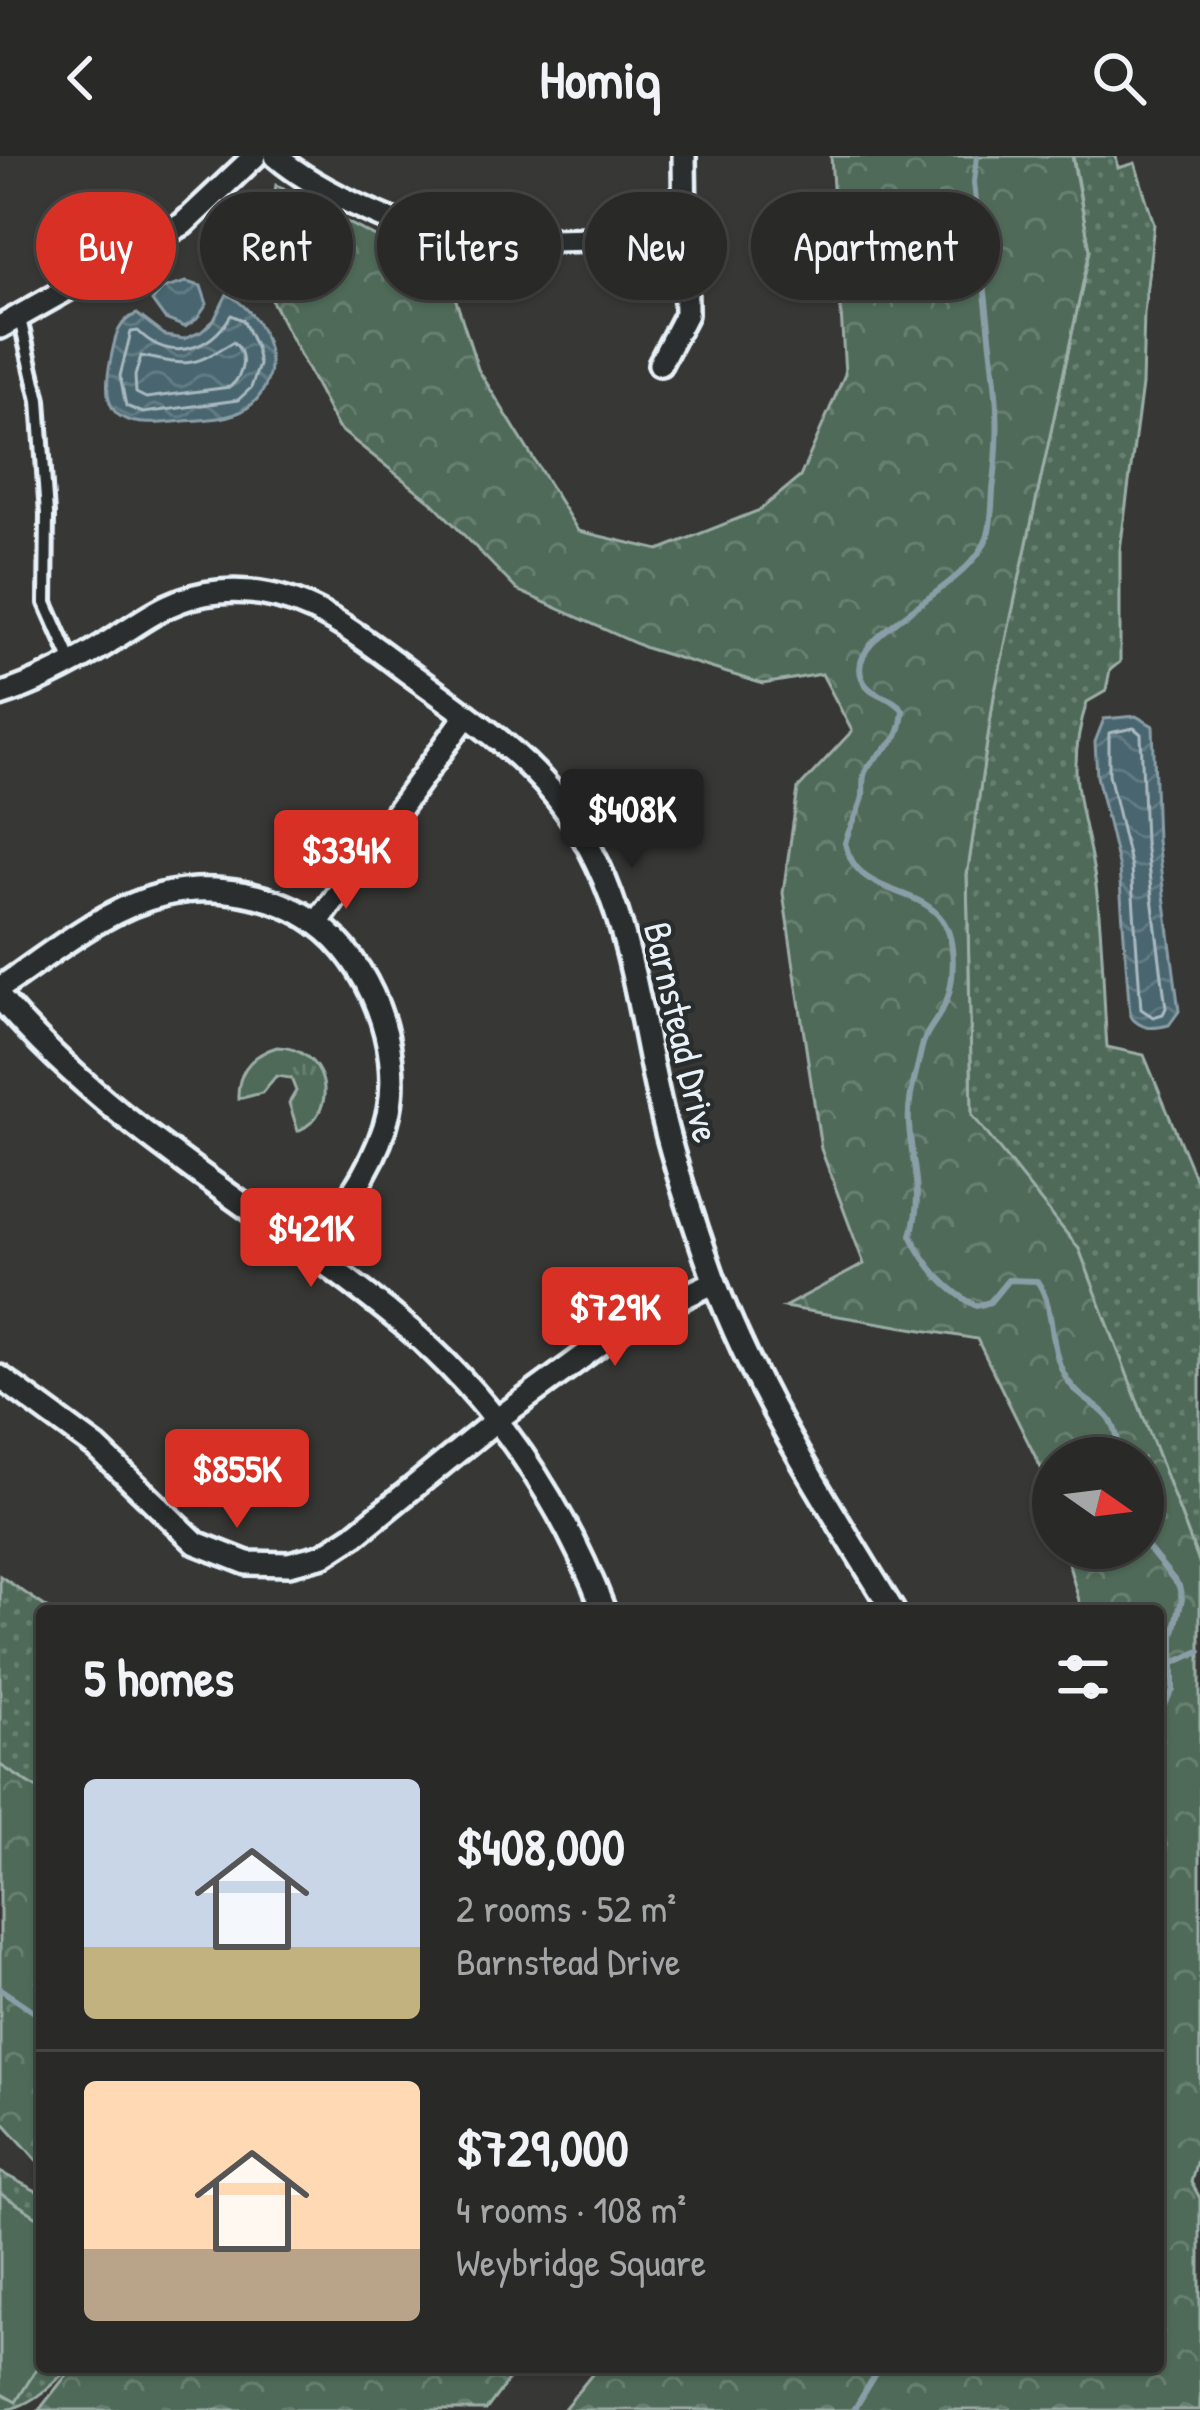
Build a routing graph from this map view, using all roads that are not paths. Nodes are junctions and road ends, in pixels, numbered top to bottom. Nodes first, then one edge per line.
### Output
1 (255, 156) edge
2 (276, 156) edge
3 (684, 156) edge
4 (684, 192) edge
5 (585, 239) edge
6 (686, 300) edge
7 (10, 323) edge
8 (660, 364) dead end
9 (73, 664) junction
10 (0, 695) edge
11 (467, 715) junction
12 (317, 923) junction
13 (0, 988) edge
14 (0, 998) edge
15 (310, 1254) junction
16 (715, 1282) junction
17 (0, 1377) edge
18 (495, 1421) junction
19 (601, 1605) edge
20 (889, 1605) edge

1 - 7 street
2 - 5 street
3 - 4 street
6 - 8 street
7 - 9 lane
9 - 10 street, Barnstead Drive
9 - 11 street, Barnstead Drive
11 - 12 street
11 - 16 street, Barnstead Drive
12 - 13 street
12 - 15 street
14 - 15 street
15 - 18 street
16 - 18 street
16 - 20 street, Barnstead Drive
17 - 18 street
18 - 19 street

